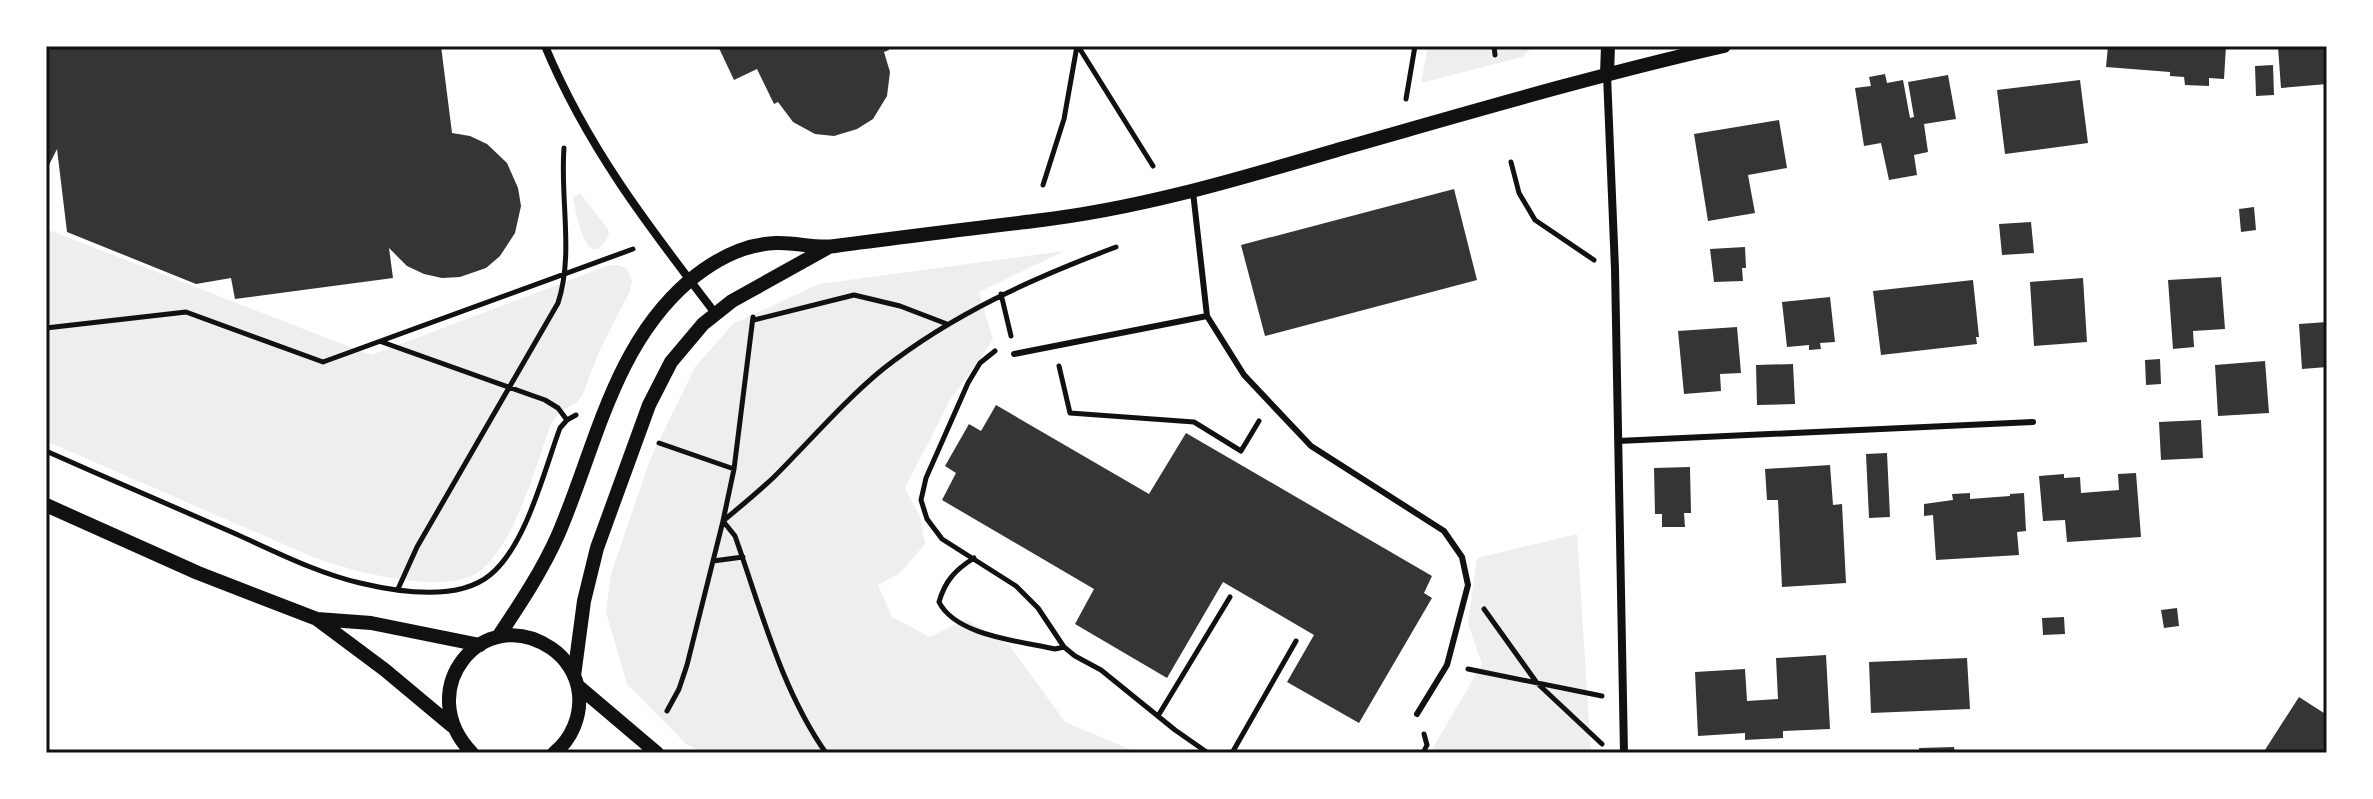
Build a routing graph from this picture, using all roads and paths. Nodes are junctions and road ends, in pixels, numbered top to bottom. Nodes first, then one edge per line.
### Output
1 (545, 46) edge
2 (1078, 46) edge
3 (1415, 46) edge
4 (1494, 46) edge
5 (1608, 46) edge
6 (1724, 46) edge
7 (1495, 55) dead end
8 (1607, 74) junction
9 (1406, 99) dead end
10 (564, 148) dead end
11 (1511, 162) dead end
12 (1153, 166) dead end
13 (1043, 185) dead end
14 (1193, 192) junction
15 (829, 247) junction
16 (1116, 247) dead end
17 (633, 249) dead end
18 (1593, 260) dead end
19 (566, 273) junction
20 (690, 280) junction
21 (1001, 294) junction
22 (753, 312) dead end
23 (715, 313) junction
24 (1207, 316) junction
25 (754, 320) junction
26 (948, 324) junction
27 (46, 328) edge
28 (1011, 337) junction
29 (380, 342) junction
30 (1054, 347) junction
31 (1014, 354) joint
32 (511, 388) junction
33 (1271, 404) junction
34 (582, 415) dead end
35 (567, 420) junction
36 (2033, 422) dead end
37 (1618, 441) junction
38 (658, 443) dead end
39 (46, 451) edge
40 (734, 469) junction
41 (46, 505) edge
42 (723, 521) junction
43 (743, 557) junction
44 (974, 558) junction
45 (713, 561) junction
46 (1468, 585) junction
47 (398, 589) junction
48 (1230, 597) dead end
49 (317, 619) junction
50 (498, 637) junction
51 (1296, 641) dead end
52 (480, 645) junction
53 (1064, 647) junction
54 (1447, 665) junction
55 (576, 681) junction
56 (1537, 683) junction
57 (1602, 696) dead end
58 (667, 711) dead end
59 (1417, 714) dead end
60 (1158, 716) junction
61 (452, 726) junction
62 (1602, 744) dead end
63 (562, 752) edge
64 (472, 753) edge
65 (657, 753) edge
66 (826, 753) edge
67 (1208, 753) edge
68 (1232, 753) edge
69 (1624, 753) edge

1 - 20 street
2 - 12 path
2 - 13 path
3 - 9 path
4 - 7 path
5 - 8 street
6 - 8 street
8 - 14 street
8 - 37 street
10 - 19 path
11 - 18 path
14 - 15 street
14 - 24 lane
15 - 20 street
15 - 23 street
16 - 21 path
17 - 19 path
19 - 29 path
19 - 32 path
20 - 23 street
20 - 50 street
21 - 26 path
21 - 28 path
22 - 25 path
23 - 55 street
24 - 30 lane
24 - 33 lane
25 - 26 path
25 - 40 path
26 - 42 path
27 - 29 path
28 - 31 path
28 - 44 path
29 - 32 path
30 - 31 lane
30 - 33 path
32 - 35 path
32 - 47 path
33 - 46 lane
34 - 35 path
35 - 47 path
36 - 37 lane
37 - 69 street
38 - 40 path
39 - 47 path
40 - 42 path
41 - 49 street
42 - 43 path
42 - 45 path
43 - 45 path
43 - 66 path
44 - 53 path
44 - 53 path
45 - 58 path
46 - 54 lane
46 - 56 path
48 - 60 path
49 - 52 street
49 - 61 street
50 - 52 street
50 - 55 street
51 - 68 path
52 - 61 street
53 - 60 path
54 - 56 path
54 - 59 lane
55 - 63 street
55 - 65 street
56 - 57 path
56 - 62 path
60 - 67 path
61 - 64 street

